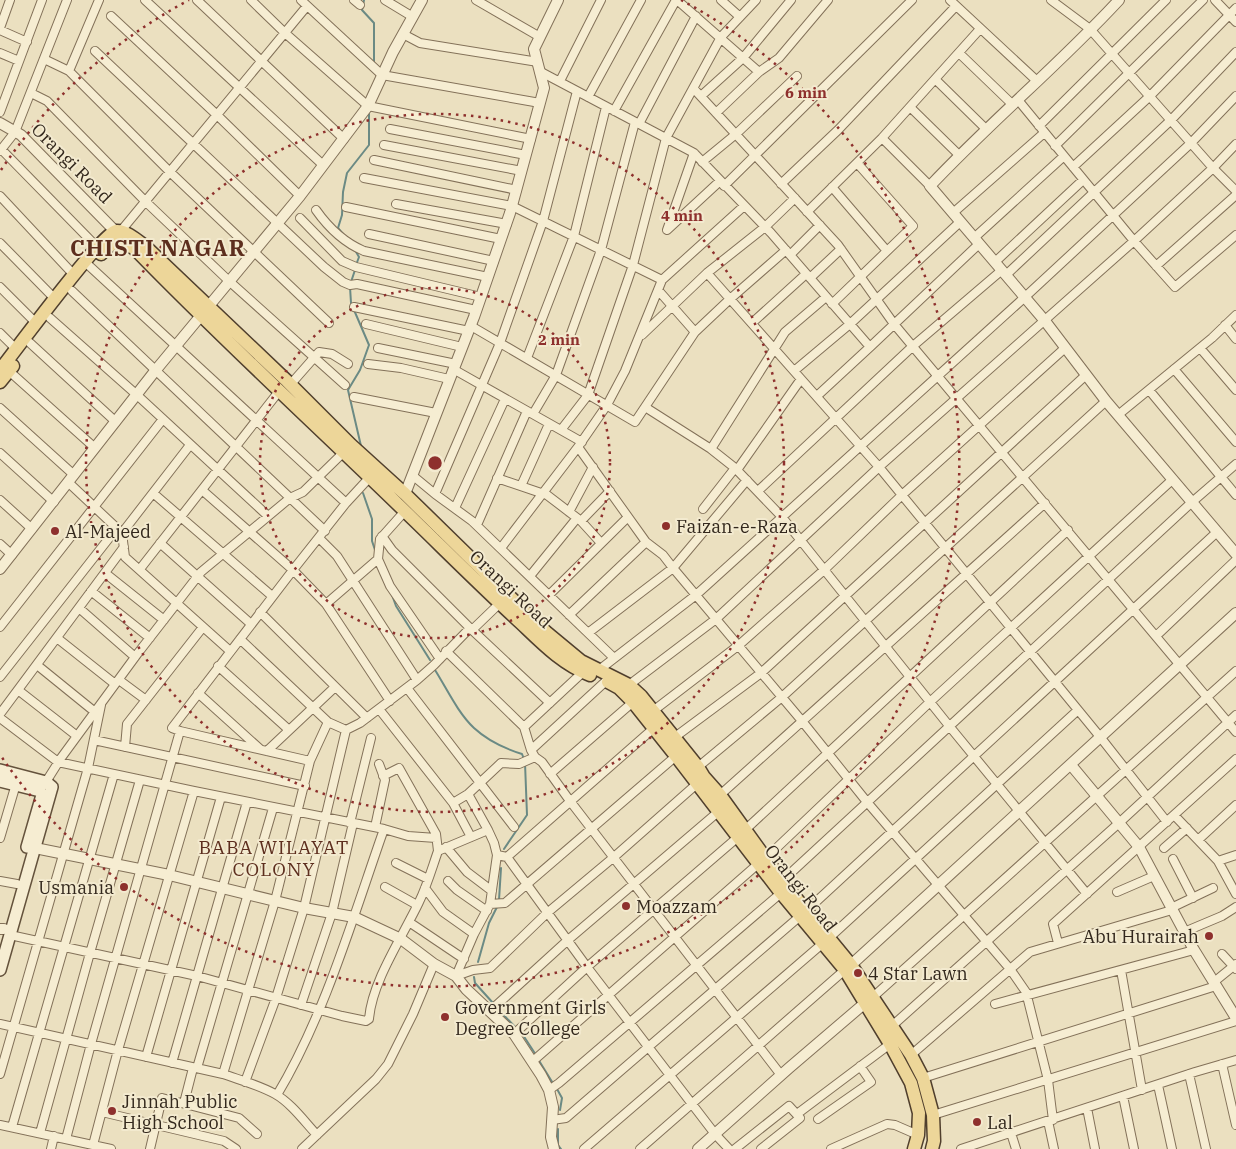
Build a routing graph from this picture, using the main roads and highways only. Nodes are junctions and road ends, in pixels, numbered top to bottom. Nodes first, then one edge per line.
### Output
1 (88, 264) junction
2 (204, 311) junction
3 (4, 371) edge
4 (0, 382) edge
5 (347, 449) junction
6 (0, 770) edge
7 (700, 776) junction
8 (0, 781) edge
9 (43, 786) junction
10 (742, 834) junction
11 (4, 931) edge
12 (0, 943) edge
13 (0, 970) edge
14 (869, 1000) junction
15 (914, 1149) edge
16 (932, 1149) edge

1 - 2 main road, Orangi Road
1 - 2 main road, Orangi Road
1 - 3 main road, Orangi Road
1 - 3 main road, Orangi Road
2 - 5 main road, Orangi Road
3 - 4 main road, Orangi Road
5 - 7 main road, Orangi Road
5 - 7 main road, Orangi Road
6 - 9 main road
7 - 10 main road, Orangi Road
7 - 10 main road, Orangi Road
8 - 9 main road
9 - 11 main road
9 - 11 main road
10 - 14 main road, Orangi Road
11 - 12 main road
11 - 13 main road
14 - 15 main road, Orangi Road
14 - 16 main road, Orangi Road

